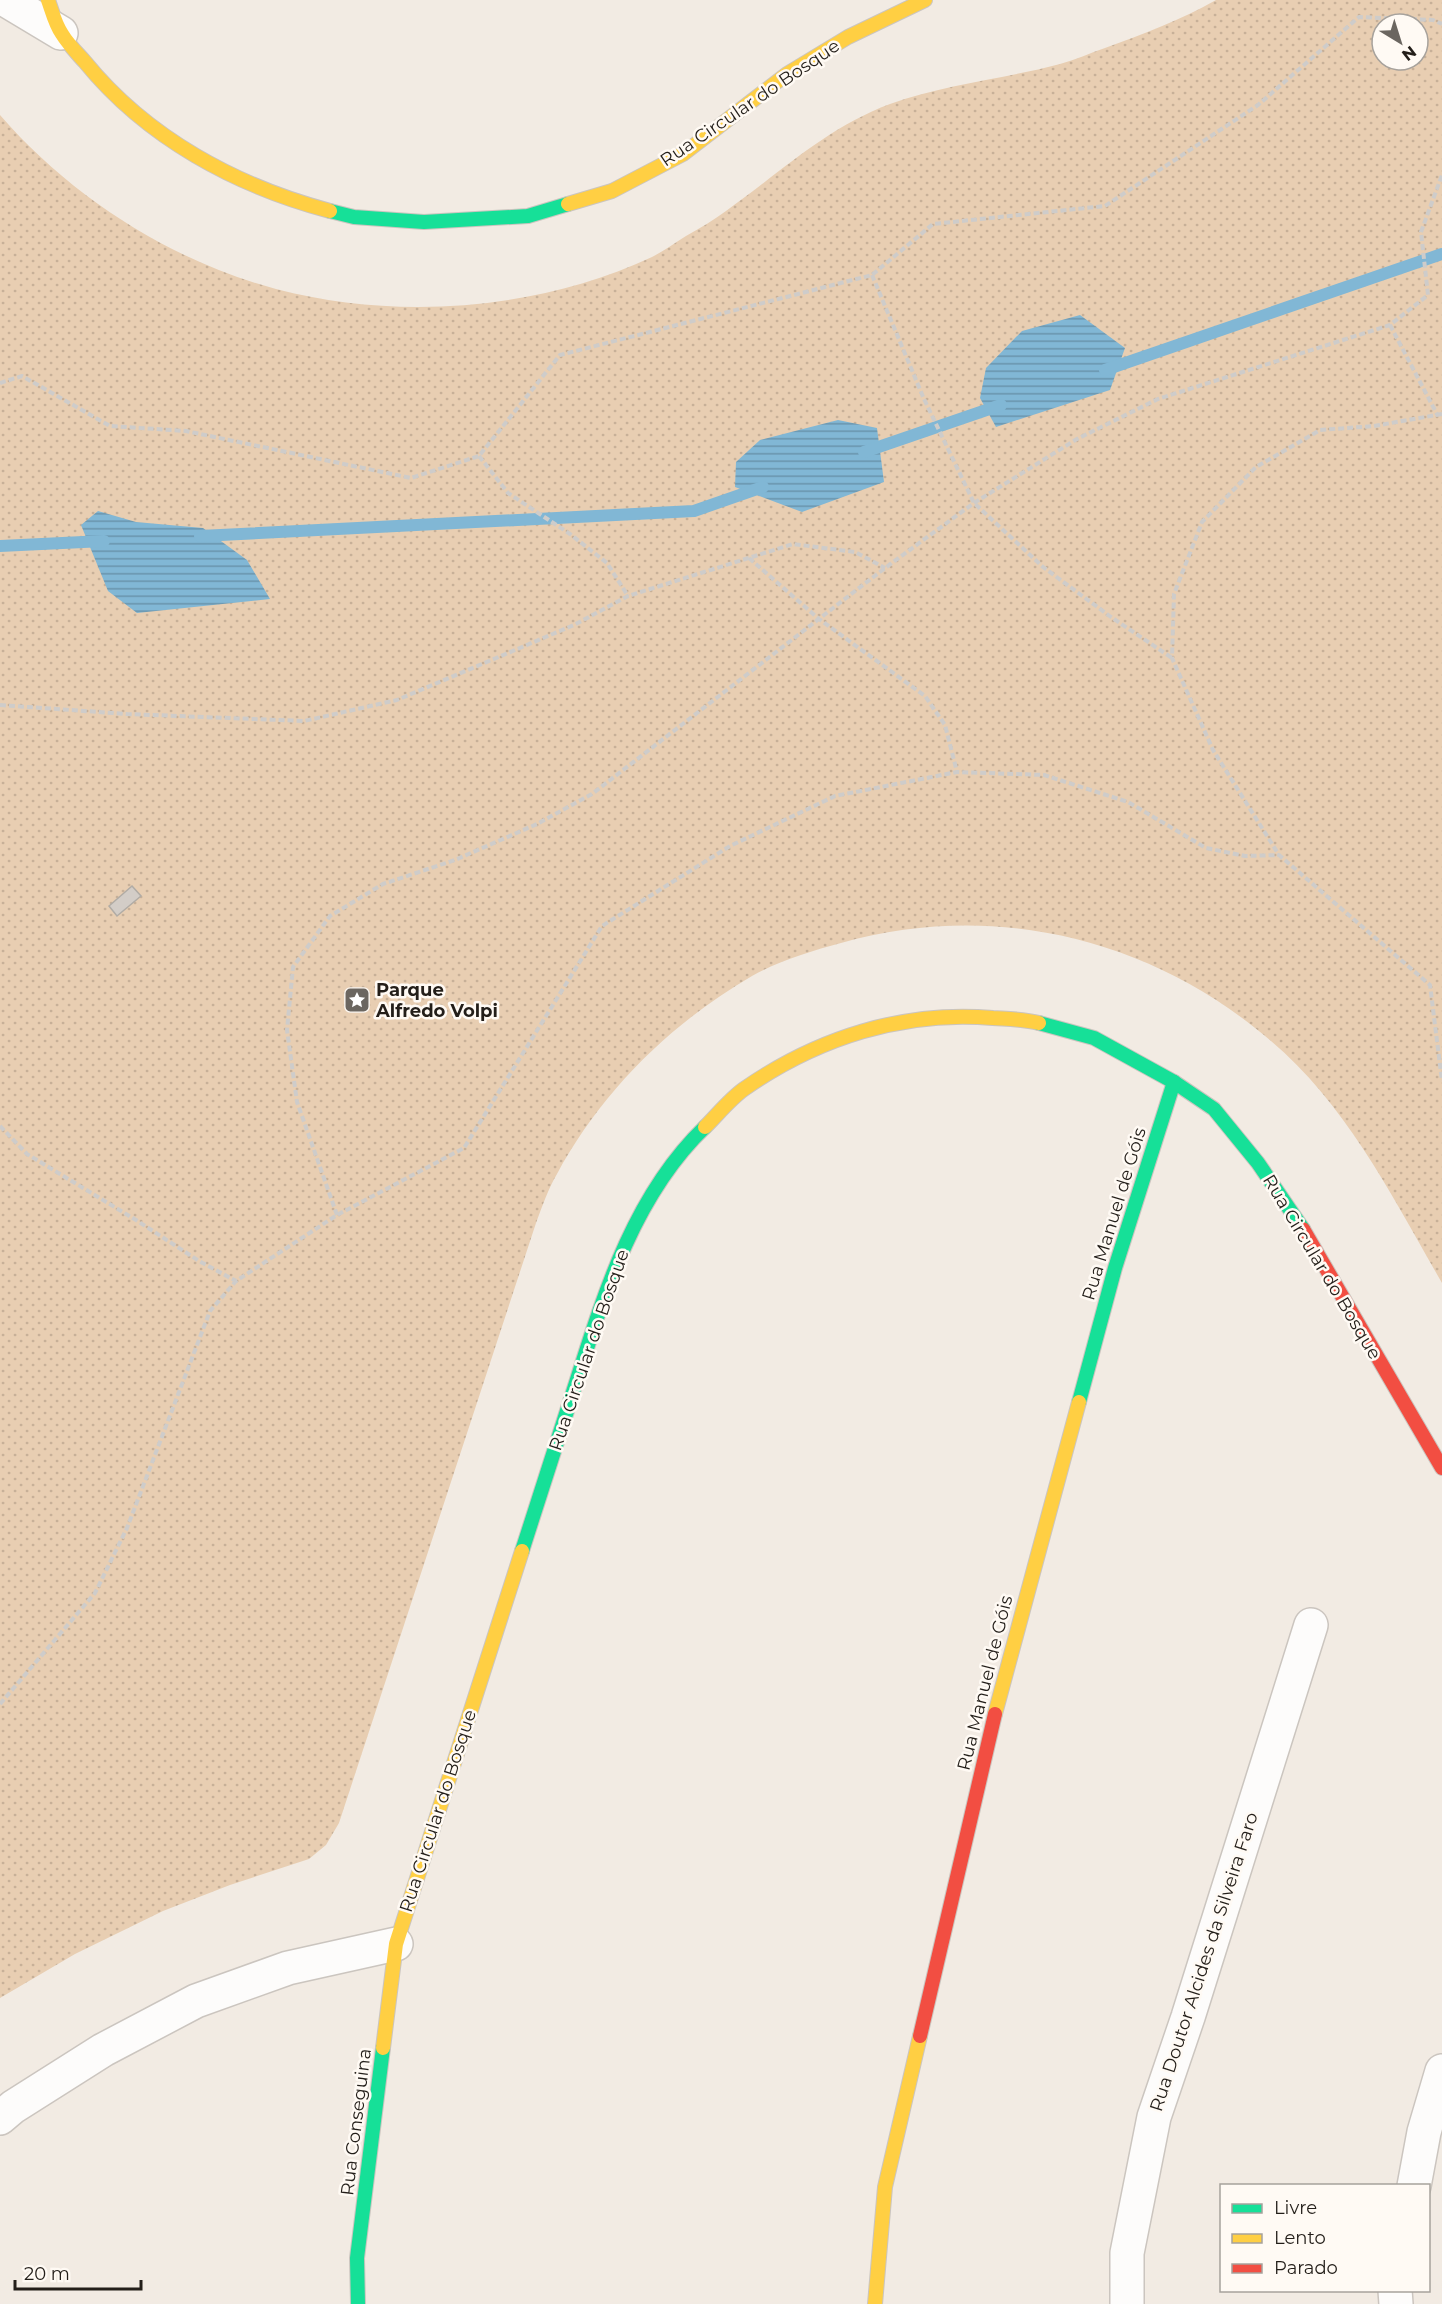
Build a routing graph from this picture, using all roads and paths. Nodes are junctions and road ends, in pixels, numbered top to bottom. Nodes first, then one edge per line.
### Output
1 (6, 0) edge
2 (48, 0) edge
3 (925, 0) edge
4 (1442, 24) edge
5 (61, 33) junction
6 (1442, 175) edge
7 (872, 275) junction
8 (1390, 325) junction
9 (0, 383) edge
10 (1440, 415) edge
11 (479, 456) junction
12 (974, 503) junction
13 (749, 558) junction
14 (885, 568) junction
15 (628, 596) junction
16 (819, 619) junction
17 (1172, 658) junction
18 (0, 705) edge
19 (957, 772) junction
20 (1279, 855) junction
21 (1442, 1081) edge
22 (1174, 1082) junction
23 (0, 1126) edge
24 (337, 1215) junction
25 (236, 1281) junction
26 (1442, 1468) edge
27 (1311, 1625) dead end
28 (0, 1704) edge
29 (396, 1944) junction
30 (1442, 2072) edge
31 (0, 2118) edge
32 (1414, 2184) edge
33 (358, 2304) edge
34 (875, 2304) edge
35 (1126, 2304) edge

1 - 5 street, Rua Circular do Bosque
2 - 5 street, Rua Circular do Bosque
3 - 5 street, Rua Circular do Bosque
4 - 7 path
6 - 8 path
7 - 11 path
7 - 12 path
8 - 10 path
8 - 12 path
9 - 11 path
10 - 17 path
11 - 15 path
12 - 14 path
12 - 17 path
13 - 14 path
13 - 15 path
13 - 16 path
14 - 16 path
15 - 18 path
16 - 19 path
16 - 24 path
17 - 20 path
19 - 20 path
19 - 24 path
20 - 21 path
22 - 26 street, Rua Circular do Bosque
22 - 29 street, Rua Circular do Bosque
22 - 34 street, Rua Manuel de Góis
23 - 25 path
24 - 25 path
25 - 28 path
27 - 35 street, Rua Doutor Alcides da Silveira Faro
29 - 31 street
29 - 33 street, Rua Conseguina
30 - 32 street

